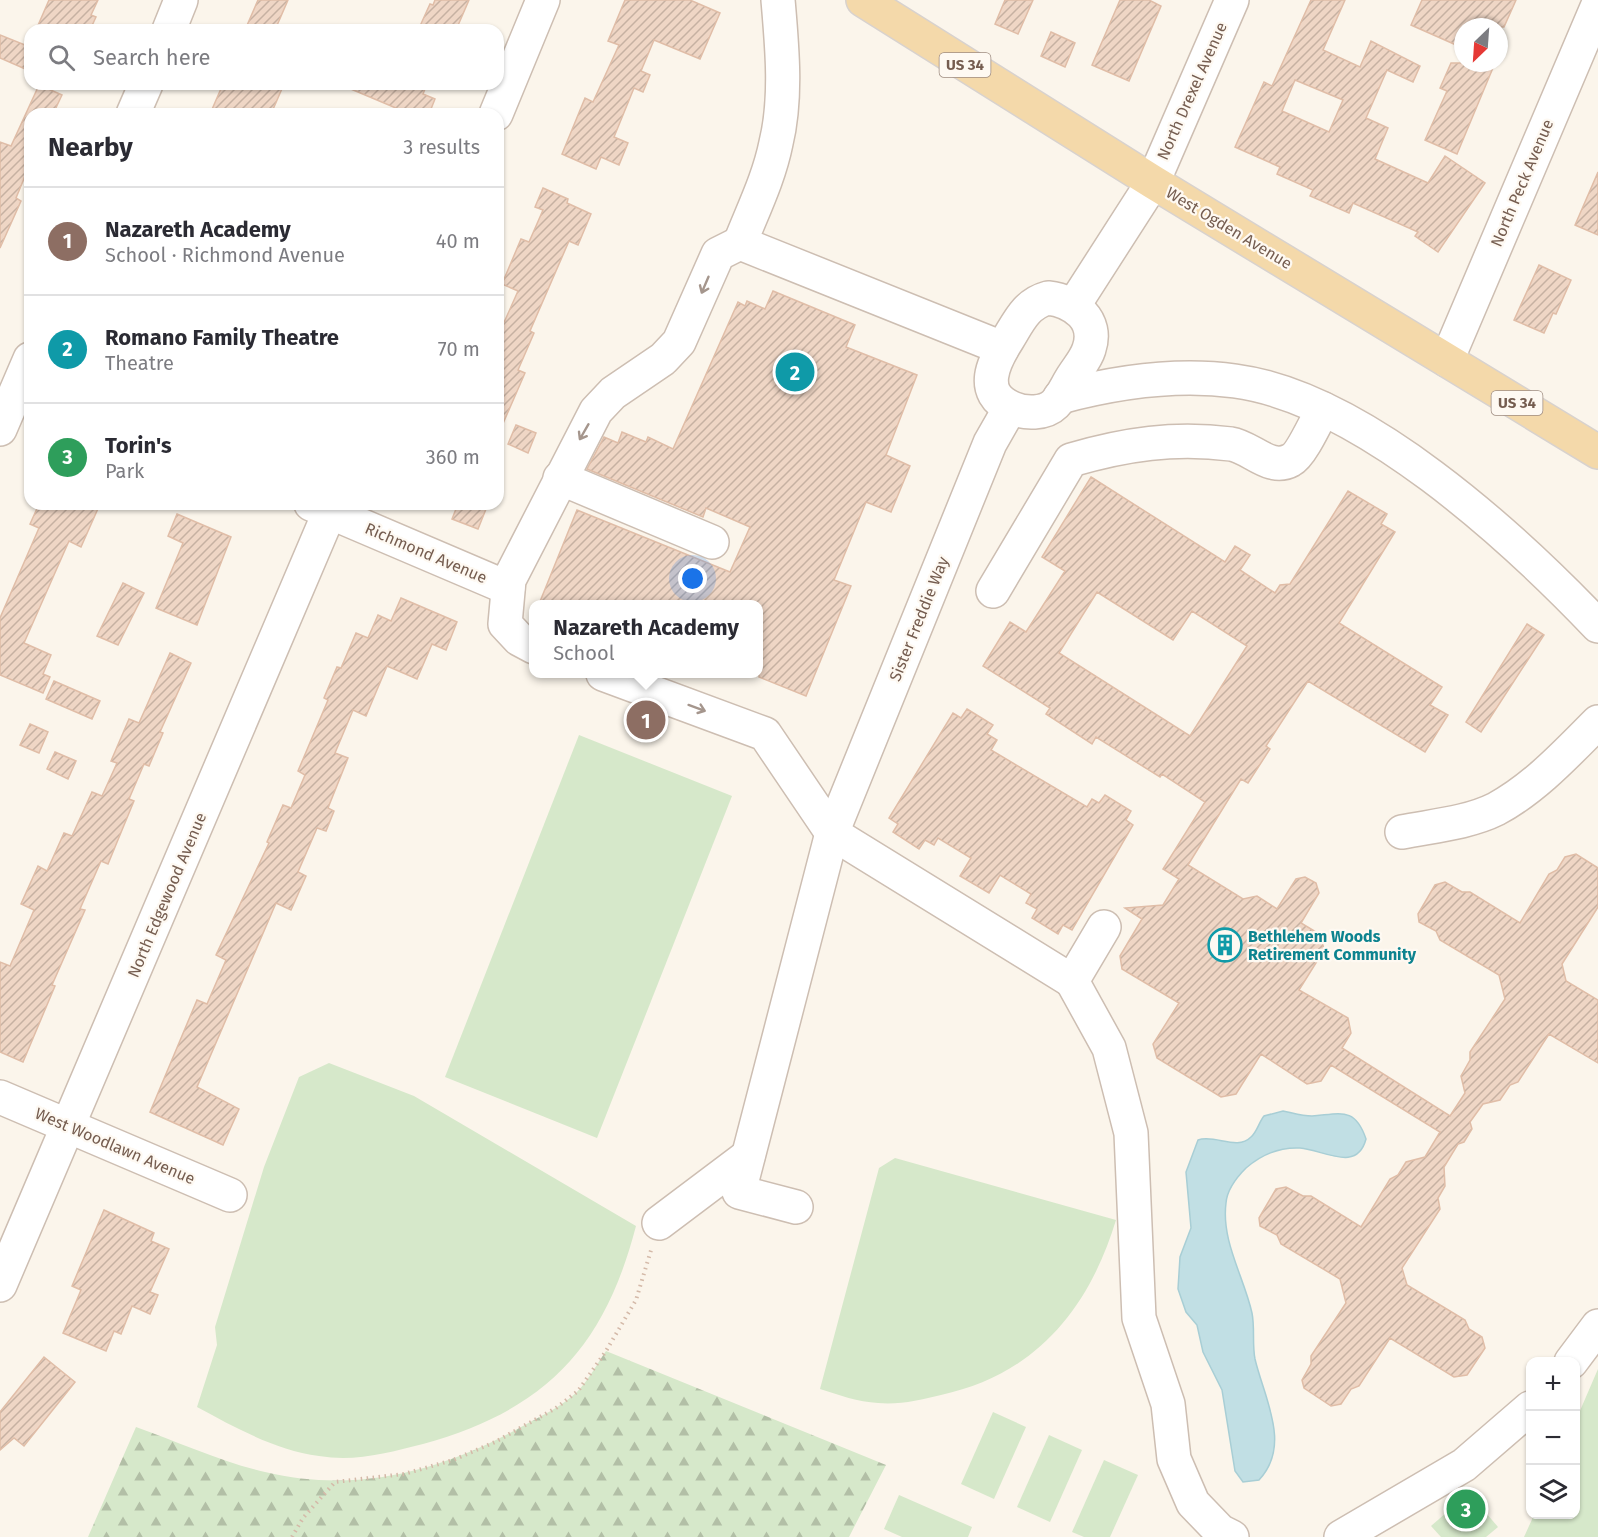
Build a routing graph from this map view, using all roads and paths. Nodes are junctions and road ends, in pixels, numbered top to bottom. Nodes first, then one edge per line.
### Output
1 (181, 0) edge
2 (543, 0) edge
3 (778, 0) edge
4 (864, 0) edge
5 (1232, 0) edge
6 (1598, 5) edge
7 (171, 24) edge
8 (143, 90) edge
9 (136, 108) edge
10 (498, 108) edge
11 (1153, 182) junction
12 (740, 243) junction
13 (1074, 305) junction
14 (1002, 348) junction
15 (1447, 360) junction
16 (20, 373) edge
17 (1060, 397) junction
18 (1010, 408) junction
19 (1323, 409) junction
20 (0, 429) edge
21 (1598, 452) edge
22 (560, 478) junction
23 (324, 510) edge
24 (332, 510) edge
25 (712, 542) dead end
26 (508, 588) junction
27 (993, 591) dead end
28 (1598, 626) edge
29 (529, 644) edge
30 (614, 678) edge
31 (1598, 722) edge
32 (1402, 832) dead end
33 (832, 833) junction
34 (1104, 927) dead end
35 (1072, 981) junction
36 (0, 1097) edge
37 (69, 1126) junction
38 (748, 1156) junction
39 (230, 1195) dead end
40 (796, 1207) dead end
41 (660, 1223) joint
42 (0, 1285) edge
43 (1598, 1326) edge
44 (1575, 1357) edge
45 (1527, 1411) edge
46 (292, 1537) edge
47 (1232, 1537) edge
48 (1341, 1537) edge

1 - 7 street
2 - 10 street
3 - 12 street
4 - 11 main road, West Ogden Avenue / US 34
5 - 11 street, North Drexel Avenue
6 - 15 street, North Peck Avenue
8 - 9 street
11 - 13 street, North Drexel Avenue
11 - 15 main road, West Ogden Avenue / US 34
12 - 14 street
12 -> 22 street
13 - 14 street
13 - 17 street
14 - 18 street
15 - 21 main road, West Ogden Avenue / US 34
16 - 20 street
17 - 18 street
17 - 19 street
18 - 33 street, Sister Freddie Way
19 - 27 street
19 - 28 street
22 - 25 street
22 - 26 street
23 - 37 street, North Edgewood Avenue
24 - 26 street, Richmond Avenue
26 - 29 street
30 -> 33 street
31 - 32 street
33 - 35 street
33 - 38 street, Sister Freddie Way
34 - 35 street
35 - 47 street
36 - 37 street, West Woodlawn Avenue
37 - 39 street, West Woodlawn Avenue
37 - 42 street, North Edgewood Avenue
38 - 40 street, Sister Freddie Way
38 - 41 street
41 - 46 path
43 - 44 street
45 - 48 street

